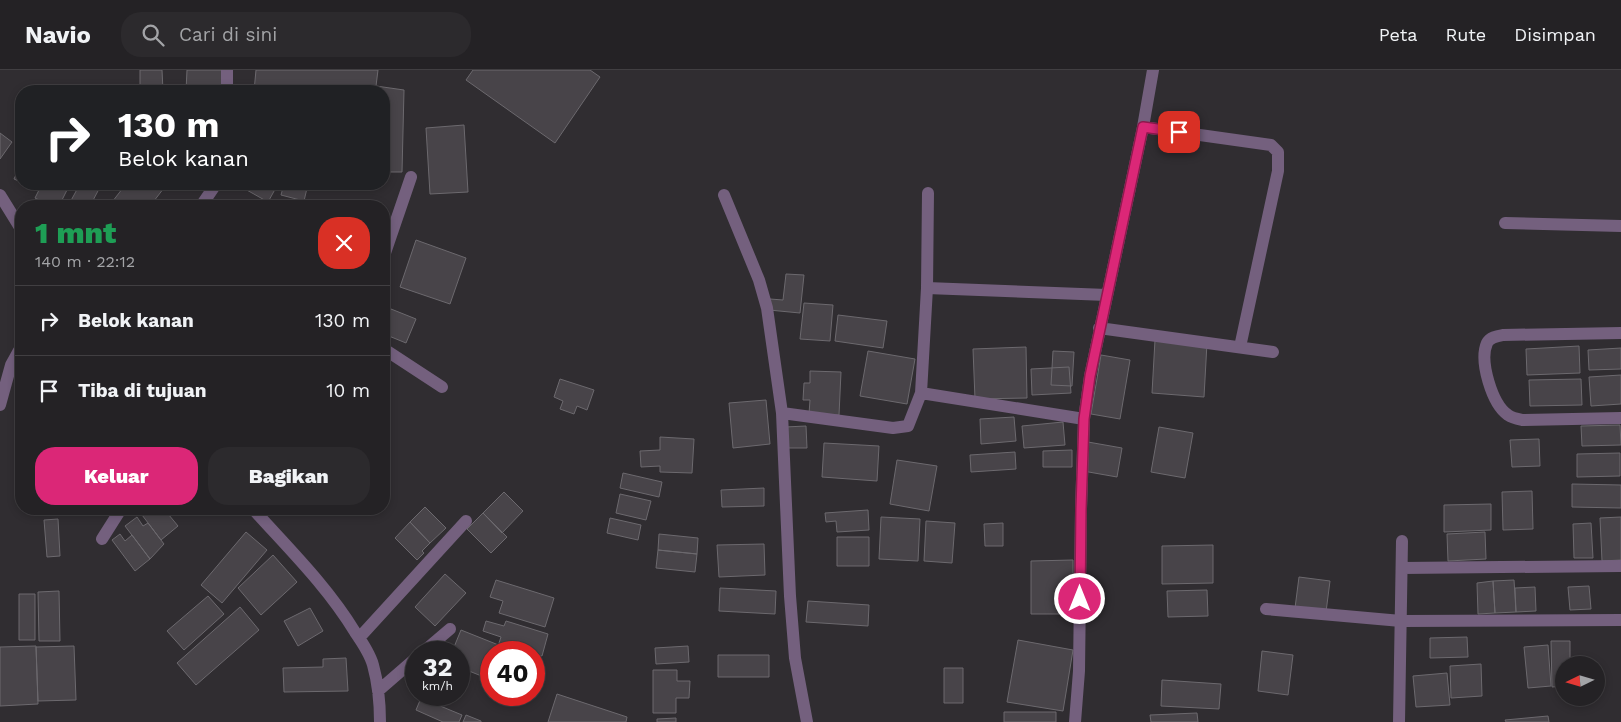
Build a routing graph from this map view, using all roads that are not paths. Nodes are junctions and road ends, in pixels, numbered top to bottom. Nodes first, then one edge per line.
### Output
1 (227, 70) edge
2 (1153, 70) edge
3 (227, 85) edge
4 (1143, 127) junction
5 (411, 177) dead end
6 (928, 193) dead end
7 (0, 195) edge
8 (724, 195) dead end
9 (15, 219) edge
10 (1505, 223) dead end
11 (1621, 226) edge
12 (390, 238) edge
13 (927, 288) junction
14 (1107, 295) junction
15 (1100, 328) junction
16 (1621, 333) edge
17 (1240, 347) junction
18 (1273, 352) dead end
19 (390, 353) edge
20 (15, 358) edge
21 (442, 387) dead end
22 (921, 393) junction
23 (0, 405) edge
24 (782, 413) junction
25 (1621, 418) edge
26 (1084, 419) junction
27 (117, 515) edge
28 (259, 515) edge
29 (466, 521) dead end
30 (102, 540) dead end
31 (1402, 541) dead end
32 (1621, 566) edge
33 (1402, 568) junction
34 (1266, 609) dead end
35 (1621, 620) edge
36 (1401, 621) junction
37 (450, 629) dead end
38 (359, 638) junction
39 (436, 641) edge
40 (405, 668) edge
41 (378, 691) junction
42 (380, 722) edge
43 (807, 722) edge
44 (1075, 722) edge
45 (1399, 722) edge

1 - 3 street
2 - 4 street
4 - 14 street
4 - 17 street
5 - 12 street
6 - 13 street
7 - 9 street
8 - 24 street
10 - 11 street
13 - 14 street
13 - 22 street
14 - 15 street
15 - 17 street
15 - 26 street
16 - 25 street
17 - 18 street
19 - 21 street
20 - 23 street
22 - 24 street
22 - 26 street
24 - 43 street
26 - 44 street
27 - 30 street
28 - 38 street
29 - 38 street
31 - 33 street
32 - 33 street
33 - 36 street
34 - 36 street
35 - 36 street
36 - 45 street
37 - 39 street
38 - 41 street
40 - 41 street
41 - 42 street

